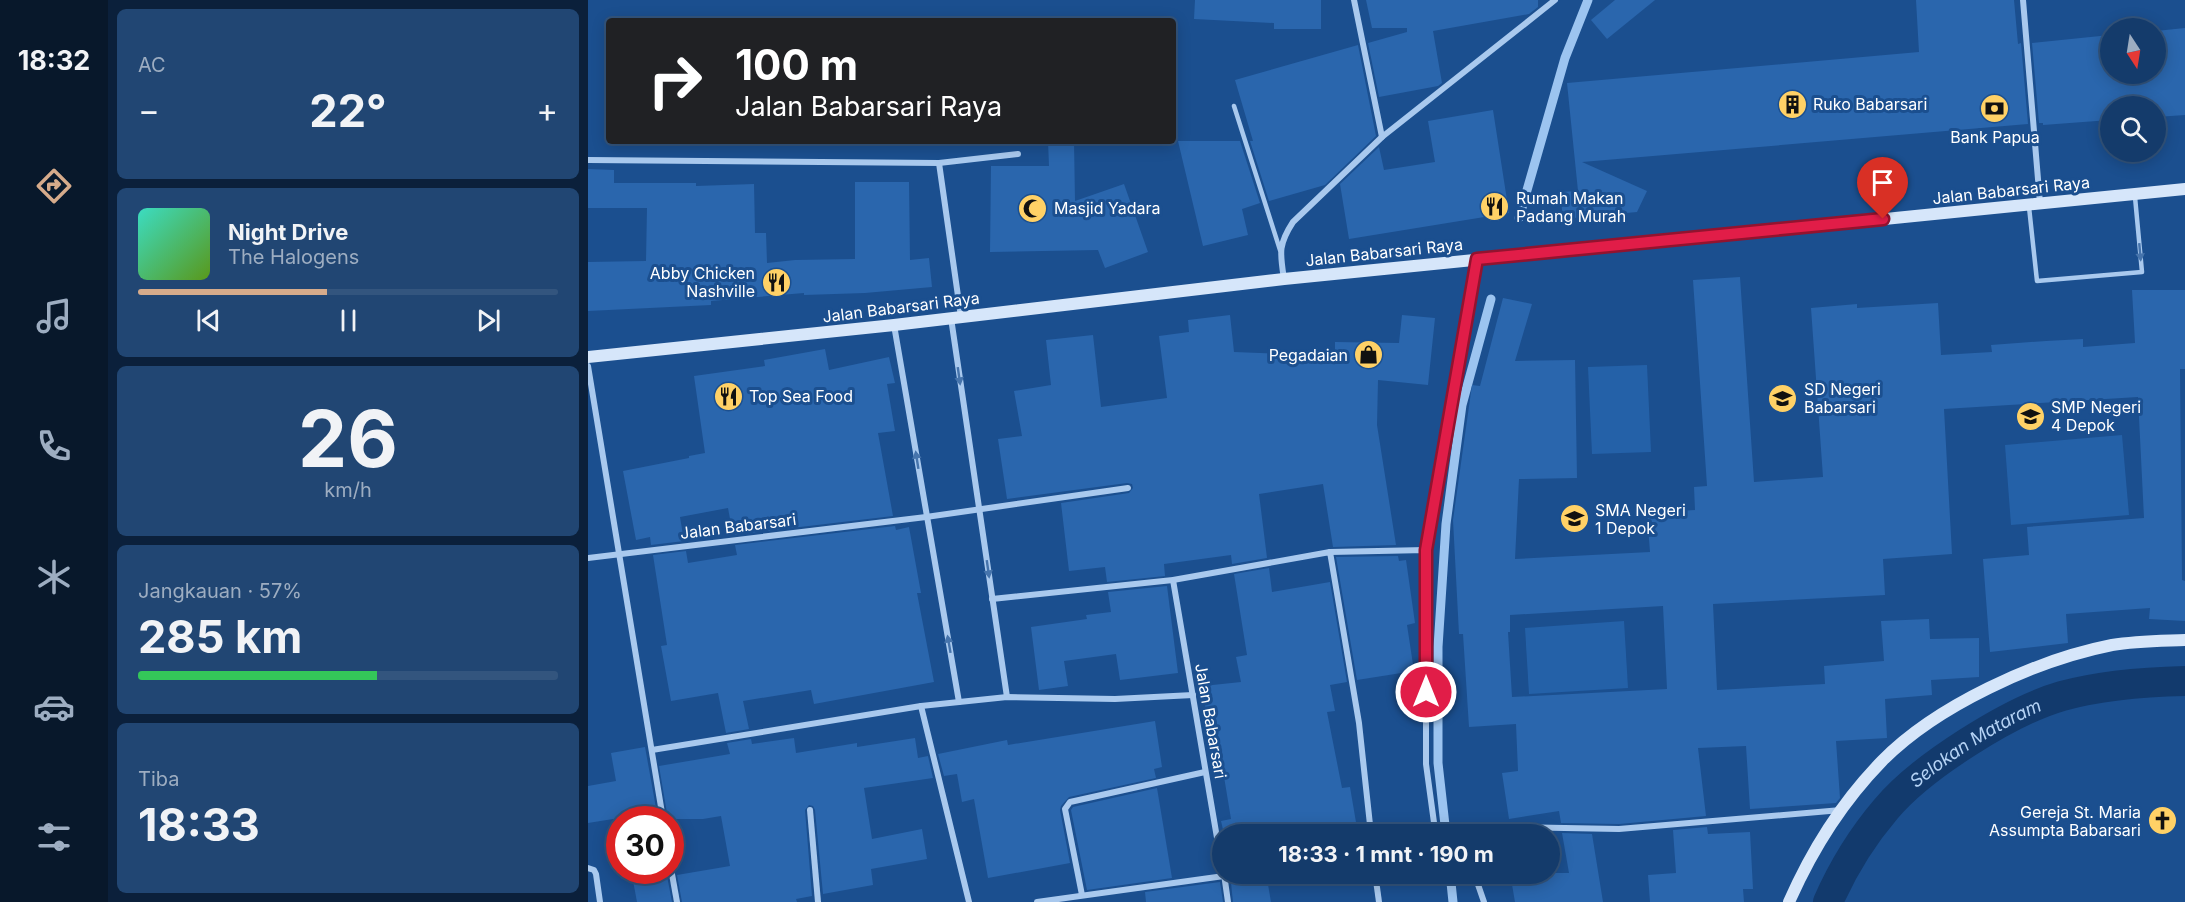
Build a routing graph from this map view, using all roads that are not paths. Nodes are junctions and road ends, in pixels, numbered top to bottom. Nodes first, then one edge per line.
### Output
1 (1354, 0) edge
2 (1555, 0) edge
3 (2023, 0) edge
4 (1234, 106) dead end
5 (1382, 136) junction
6 (1018, 154) dead end
7 (588, 160) edge
8 (939, 163) junction
9 (2185, 189) edge
10 (2134, 194) junction
11 (2034, 204) junction
12 (1280, 250) junction
13 (1477, 259) junction
14 (1284, 279) junction
15 (956, 317) junction
16 (894, 325) junction
17 (588, 357) edge
18 (588, 366) edge
19 (1128, 488) dead end
20 (979, 509) junction
21 (926, 517) junction
22 (1426, 550) junction
23 (1330, 552) junction
24 (618, 554) junction
25 (588, 558) edge
26 (1173, 580) junction
27 (992, 598) junction
28 (2185, 640) edge
29 (1193, 695) junction
30 (1007, 697) junction
31 (959, 702) junction
32 (921, 706) junction
33 (652, 750) junction
34 (1205, 772) junction
35 (661, 806) edge
36 (810, 810) dead end
37 (1842, 810) junction
38 (1214, 824) edge
39 (1370, 824) edge
40 (1434, 824) edge
41 (1560, 828) edge
42 (588, 868) edge
43 (1212, 876) edge
44 (674, 884) edge
45 (1225, 884) edge
46 (1377, 884) edge
47 (1478, 884) edge
48 (1082, 895) junction
49 (600, 902) edge
50 (677, 902) edge
51 (818, 902) edge
52 (969, 902) edge
53 (1036, 902) edge
54 (1228, 902) edge
55 (1379, 902) edge
56 (1485, 902) edge
57 (1789, 902) edge

1 - 5 street
2 - 5 street
3 - 11 street
4 - 12 lane
5 - 12 street
6 - 8 street
7 - 8 street
8 - 15 street
9 - 10 street, Jalan Babarsari Raya
10 - 11 street, Jalan Babarsari Raya
10 -> 11 lane
11 - 13 street, Jalan Babarsari Raya
12 - 14 street
13 - 14 street, Jalan Babarsari Raya
13 - 22 lane
14 - 15 street, Jalan Babarsari Raya
15 - 16 street, Jalan Babarsari Raya
15 -> 20 street
16 - 17 street, Jalan Babarsari Raya
21 -> 16 street
18 - 24 street
19 - 20 street, Jalan Babarsari
20 - 21 street, Jalan Babarsari
20 -> 27 street
21 - 24 street, Jalan Babarsari
31 -> 21 street
22 - 23 street
22 - 40 street
23 - 26 street
23 - 39 street
24 - 25 street, Jalan Babarsari
24 - 33 street
26 - 27 street
26 - 29 street, Jalan Babarsari
27 - 30 street
28 - 37 street
29 - 30 street
29 - 34 street, Jalan Babarsari
30 - 31 street
31 - 32 street
32 - 33 street
32 - 52 street
33 - 35 street
34 - 38 street, Jalan Babarsari
34 - 48 street
36 - 51 street
37 - 41 street
37 - 57 street
42 - 49 street
43 - 48 street
44 - 50 street
45 - 54 street
46 - 55 street
47 - 56 street
48 - 53 street

